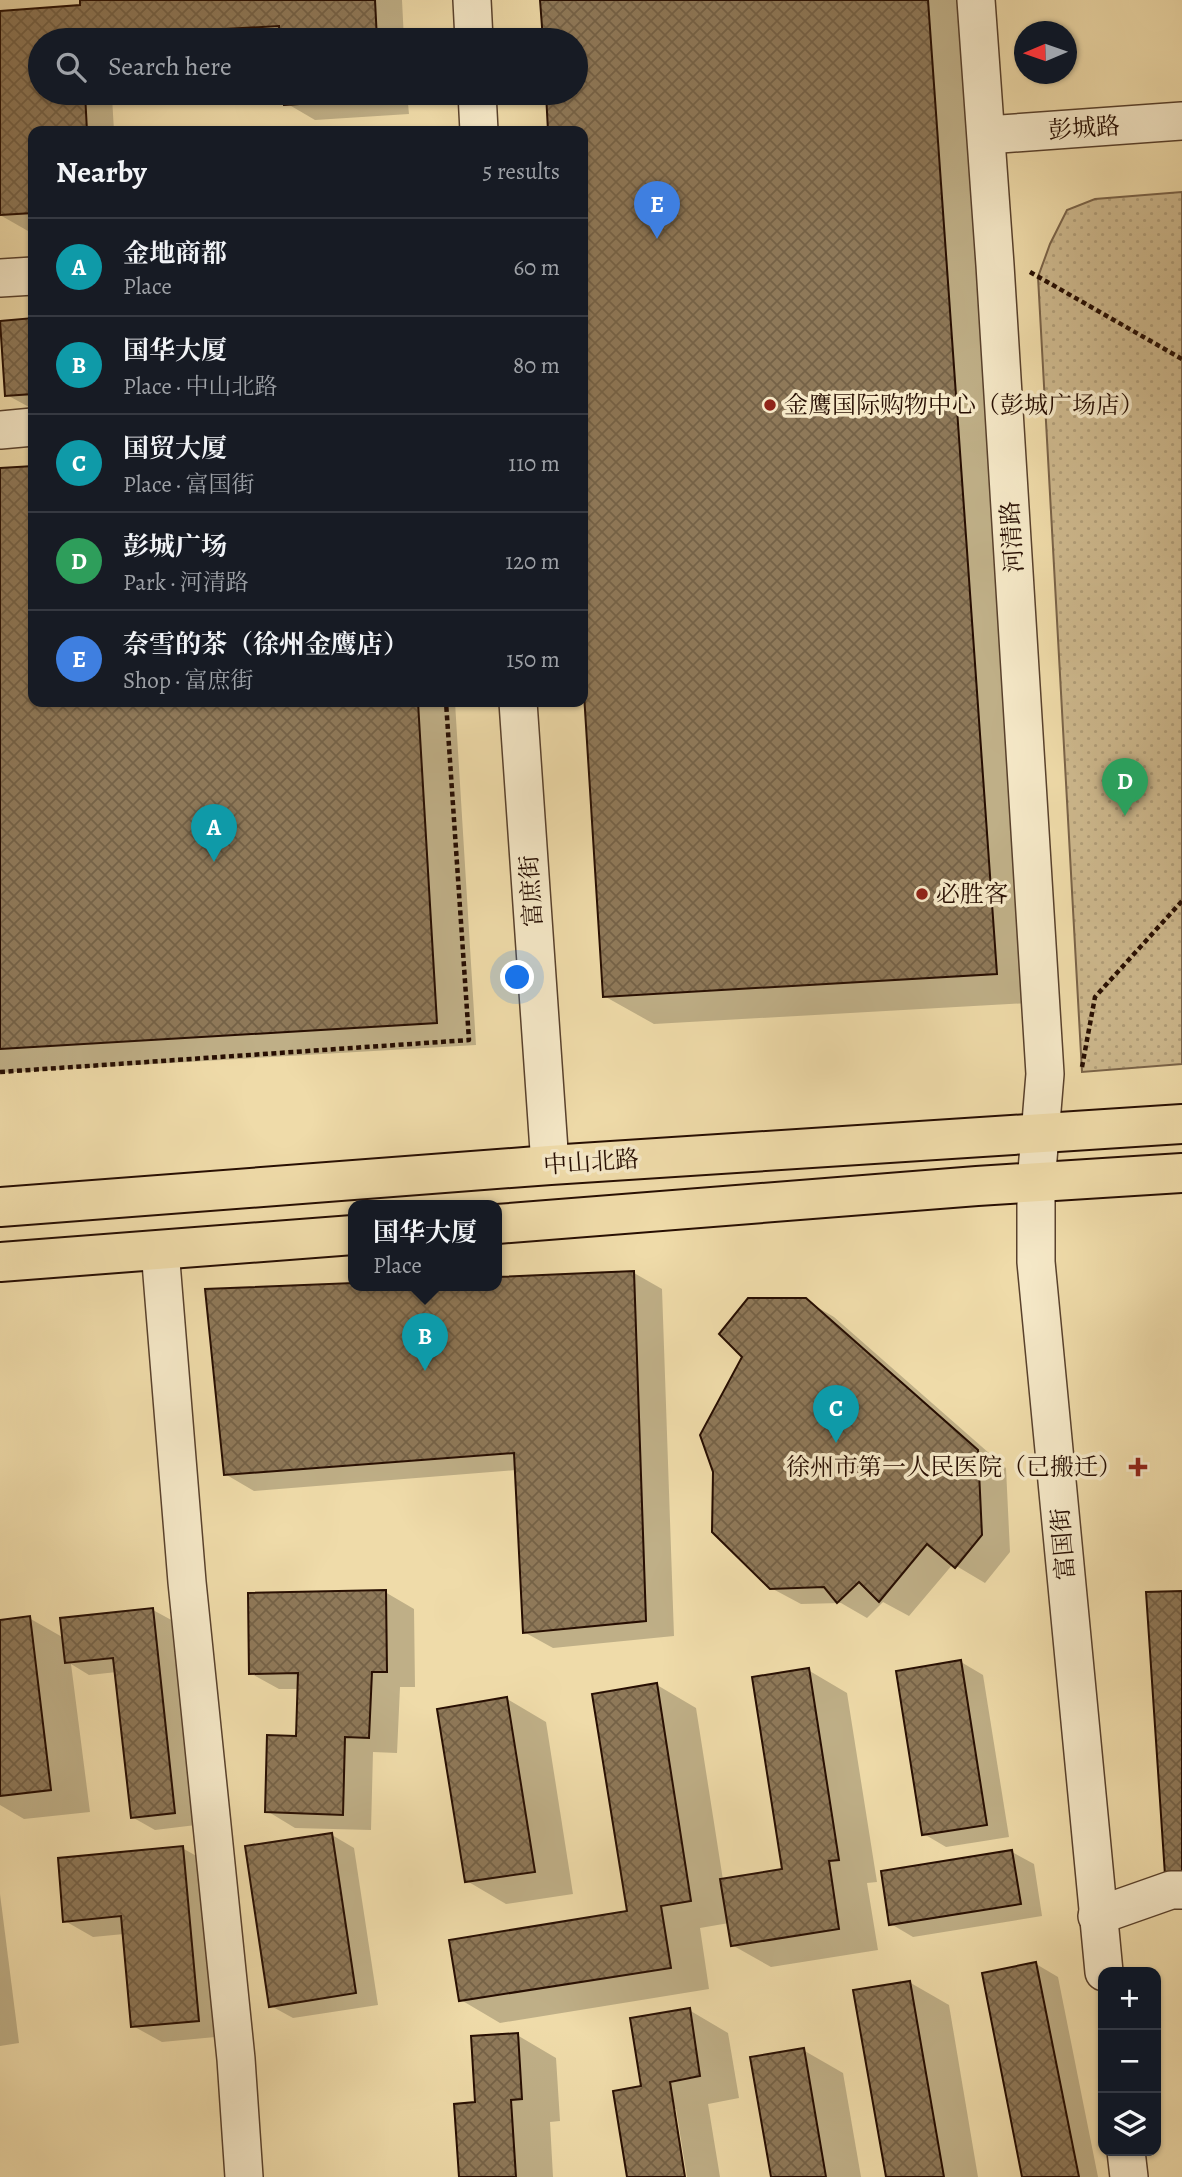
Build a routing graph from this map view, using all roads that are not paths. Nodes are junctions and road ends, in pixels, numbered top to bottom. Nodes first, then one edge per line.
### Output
1 (472, 0) edge
2 (976, 0) edge
3 (473, 28) edge
4 (478, 105) edge
5 (1182, 121) edge
6 (479, 126) edge
7 (987, 135) junction
8 (28, 276) edge
9 (0, 278) edge
10 (28, 427) edge
11 (0, 430) edge
12 (518, 707) edge
13 (1045, 1074) joint
14 (1182, 1124) edge
15 (1039, 1133) junction
16 (550, 1165) junction
17 (1182, 1173) edge
18 (1036, 1183) junction
19 (0, 1206) edge
20 (502, 1224) edge
21 (348, 1235) edge
22 (160, 1250) junction
23 (0, 1262) edge
24 (1182, 1890) edge
25 (1097, 1916) junction
26 (1103, 1967) edge
27 (1127, 2156) edge
28 (244, 2177) edge
29 (1129, 2177) edge

1 - 3 street
2 - 7 street, 河清路
4 - 6 street
5 - 7 street, 彭城路
7 - 13 street, 河清路
8 - 9 street
10 - 11 street
12 - 16 street, 富庶街
13 - 15 street, 富国街
14 - 15 main road, 中山北路
15 - 16 main road, 中山北路
15 - 18 street, 富国街
16 - 19 main road, 中山北路
17 - 18 main road
18 - 20 main road
18 - 25 street, 富国街
21 - 22 main road
22 - 23 main road
22 - 28 street
24 - 25 street
25 - 26 street, 富国街
27 - 29 street

